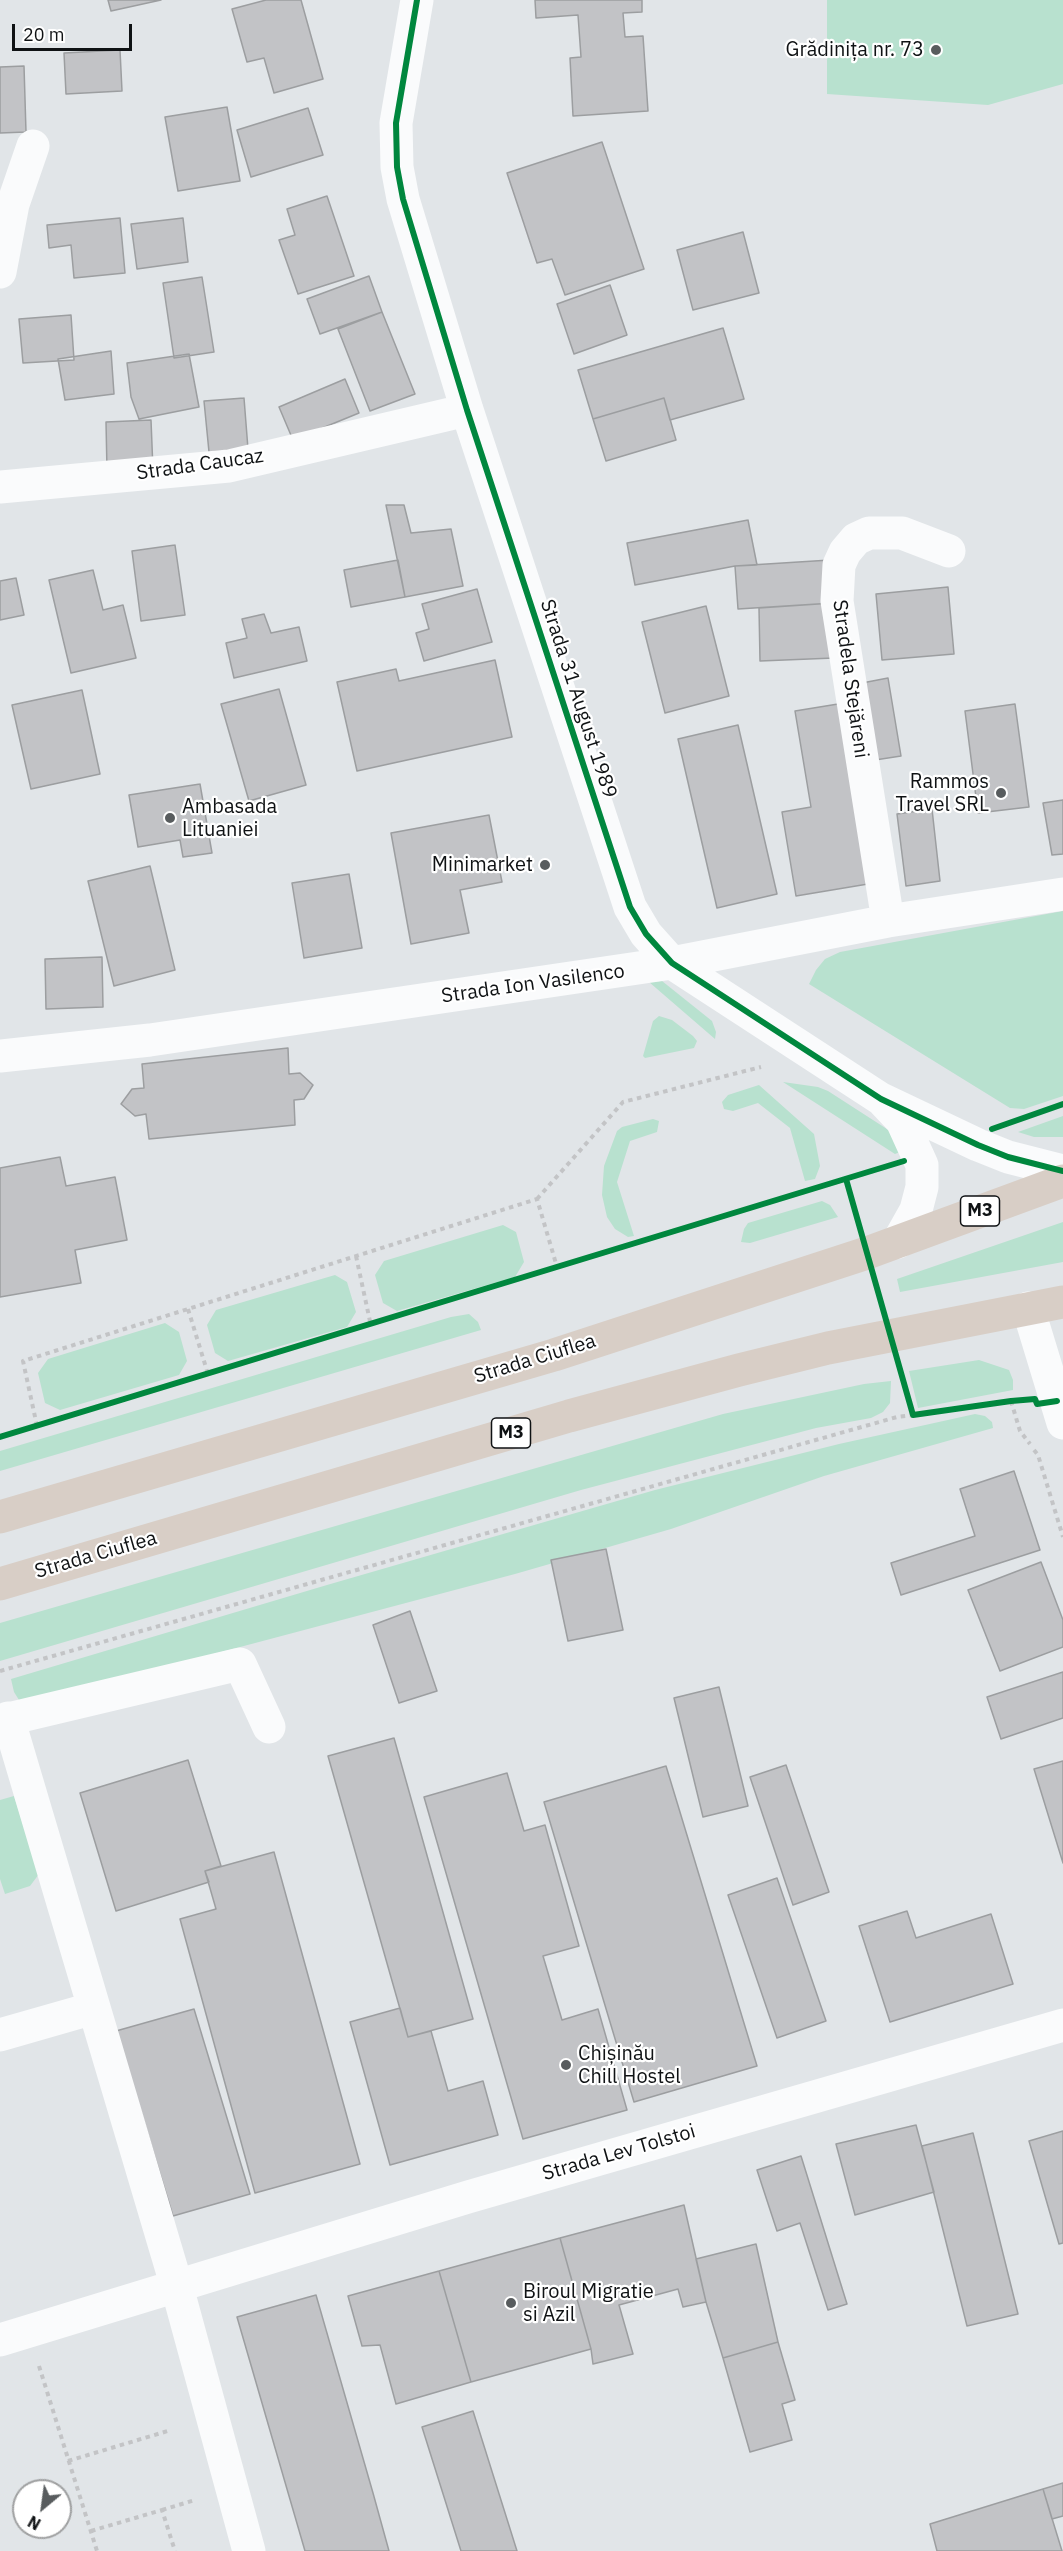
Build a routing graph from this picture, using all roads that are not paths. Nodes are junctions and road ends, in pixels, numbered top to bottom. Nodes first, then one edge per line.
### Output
1 (417, 0) edge
2 (33, 146) dead end
3 (0, 272) edge
4 (467, 410) junction
5 (0, 488) edge
6 (948, 551) dead end
7 (1063, 894) edge
8 (888, 921) junction
9 (672, 963) junction
10 (0, 1056) edge
11 (881, 1099) junction
12 (1063, 1171) edge
13 (1063, 1181) edge
14 (898, 1242) junction
15 (1063, 1302) edge
16 (1028, 1308) junction
17 (1060, 1412) edge
18 (0, 1517) edge
19 (0, 1584) edge
20 (4, 1719) edge
21 (268, 1727) dead end
22 (94, 2008) junction
23 (1063, 2025) edge
24 (0, 2035) edge
25 (177, 2287) junction
26 (0, 2340) edge
27 (249, 2551) edge

1 - 4 street, Strada 31 August 1989
2 - 3 street
4 - 5 street, Strada Caucaz
4 - 9 street, Strada 31 August 1989
6 - 8 street, Stradela Stejăreni
7 - 8 street, Strada Ion Vasilenco
8 - 9 street, Strada Ion Vasilenco
9 - 10 street, Strada Ion Vasilenco
9 - 11 street, Strada 31 August 1989
11 - 12 street, Strada 31 August 1989
11 - 14 street, Strada 31 August 1989
13 - 14 highway, Strada Ciuflea / M3
14 - 18 highway, Strada Ciuflea / M3
15 - 16 highway, Strada Ciuflea / M3
16 - 17 street
16 - 19 highway, Strada Ciuflea / M3
20 - 21 street
20 - 22 street
22 - 24 street
22 - 25 street
23 - 25 street, Strada Lev Tolstoi
25 - 26 street, Strada Lev Tolstoi
25 - 27 street

